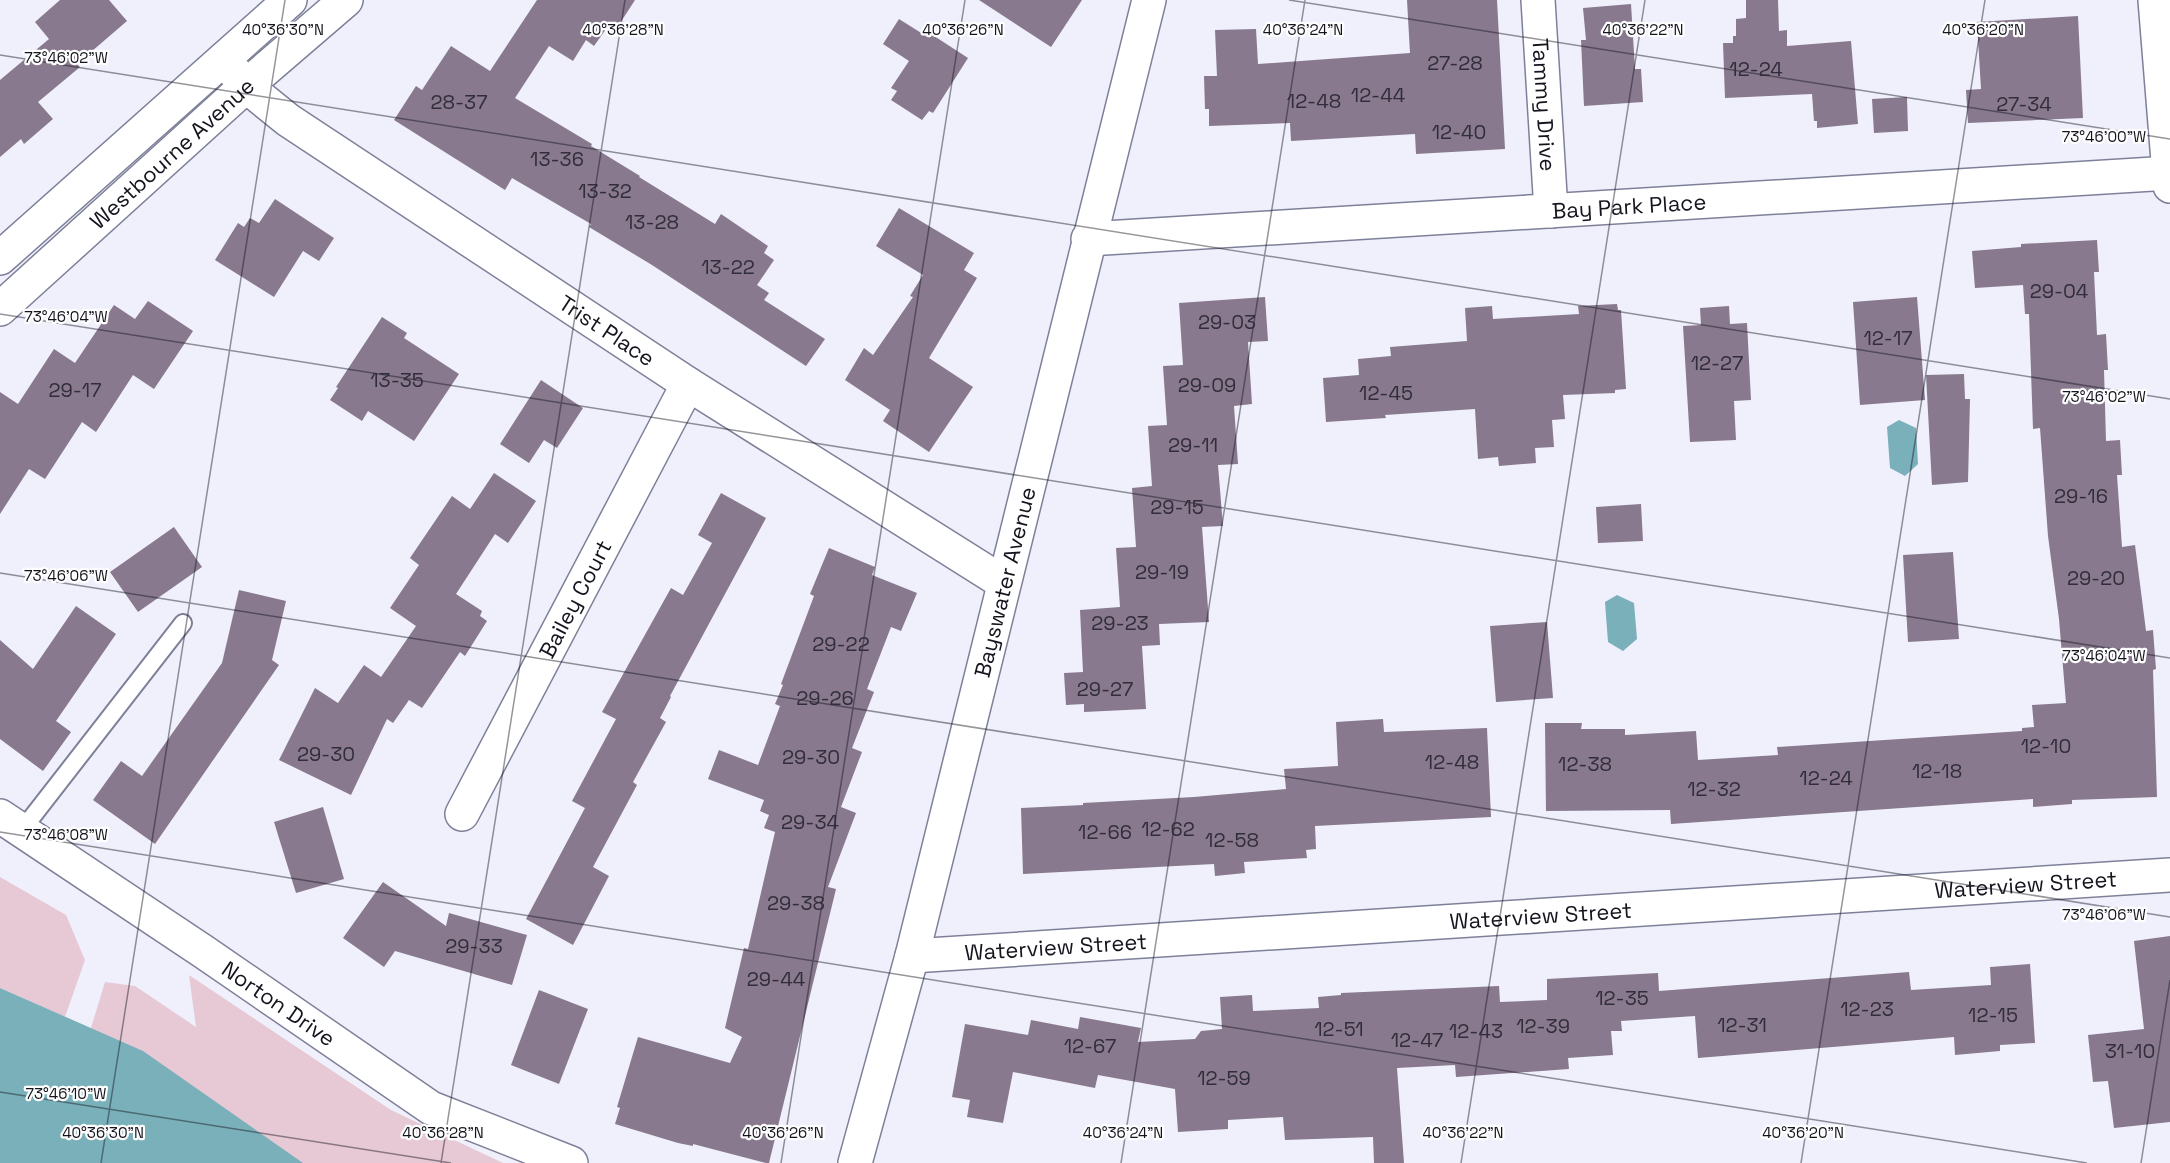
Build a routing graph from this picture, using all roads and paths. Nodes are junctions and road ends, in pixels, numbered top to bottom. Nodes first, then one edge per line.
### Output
1 (290, 0) edge
2 (346, 0) edge
3 (1149, 0) edge
4 (1538, 0) edge
5 (2155, 0) edge
6 (224, 59) junction
7 (246, 86) junction
8 (2169, 177) edge
9 (1551, 211) junction
10 (1088, 239) junction
11 (0, 258) edge
12 (0, 309) edge
13 (688, 384) junction
14 (1004, 583) junction
15 (183, 623) dead end
16 (462, 814) dead end
17 (11, 823) edge
18 (2170, 875) edge
19 (912, 956) junction
20 (572, 1163) edge
21 (855, 1163) edge

1 - 6 street, Westbourne Avenue
2 - 7 street, Westbourne Avenue
3 - 10 street, Bayswater Avenue
4 - 9 street, Tammy Drive
5 - 8 street
6 - 7 street, Trist Place
6 - 11 street, Westbourne Avenue
7 - 12 street, Westbourne Avenue
7 - 13 street, Trist Place
8 - 9 street, Bay Park Place
9 - 10 street, Bay Park Place
10 - 14 street, Bayswater Avenue
13 - 14 street, Trist Place
13 - 16 street, Bailey Court
14 - 19 street, Bayswater Avenue
15 - 17 lane
17 - 20 street, Norton Drive
18 - 19 street, Waterview Street
19 - 21 street, Bayswater Avenue

